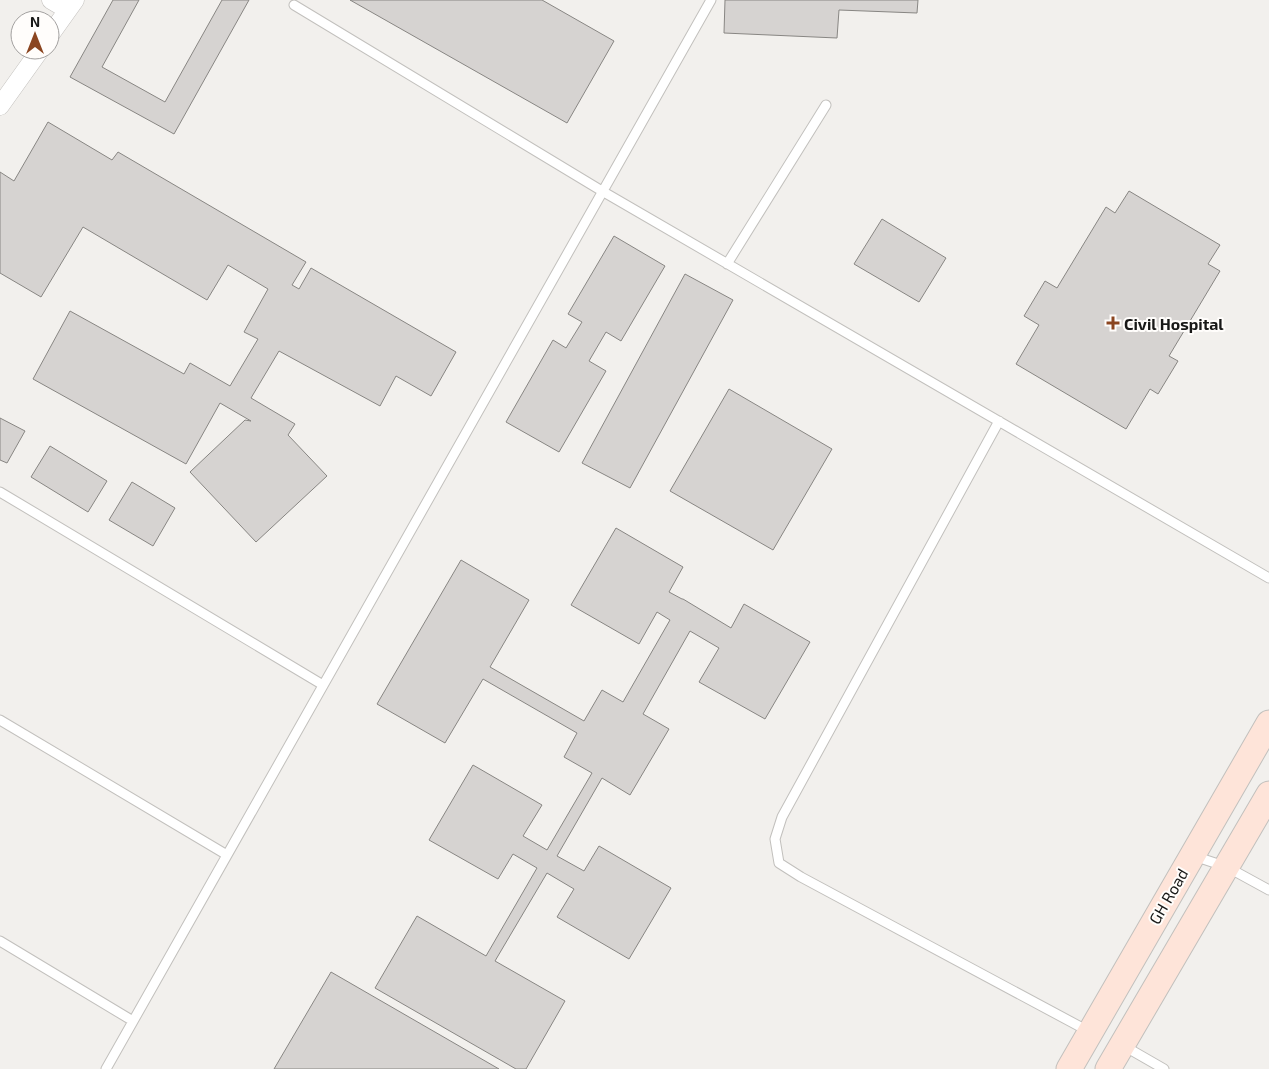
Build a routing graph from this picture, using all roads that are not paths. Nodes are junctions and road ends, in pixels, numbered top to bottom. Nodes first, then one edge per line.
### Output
1 (51, 0) edge
2 (711, 0) edge
3 (72, 5) edge
4 (294, 5) dead end
5 (60, 21) edge
6 (33, 60) edge
7 (826, 105) dead end
8 (0, 106) edge
9 (602, 191) junction
10 (727, 264) junction
11 (999, 421) junction
12 (0, 492) edge
13 (1269, 578) edge
14 (323, 685) junction
15 (0, 720) edge
16 (1269, 723) edge
17 (1269, 794) edge
18 (227, 855) junction
19 (1191, 856) junction
20 (1227, 867) junction
21 (1269, 890) edge
22 (0, 941) edge
23 (134, 1021) junction
24 (1090, 1032) junction
25 (1122, 1044) junction
26 (106, 1069) edge
27 (1069, 1069) edge
28 (1108, 1069) edge
29 (1164, 1069) edge

1 - 3 street
2 - 9 lane
3 - 5 street
4 - 9 lane
6 - 8 street
7 - 10 lane
9 - 10 lane
9 - 14 lane
10 - 11 lane
11 - 13 lane
11 - 24 lane
12 - 14 lane
14 - 18 lane
15 - 18 lane
16 - 19 main road, GH Road
17 - 20 main road
18 - 23 lane
19 - 20 lane
19 - 24 main road, GH Road
20 - 21 lane
20 - 25 main road
22 - 23 lane
23 - 26 lane
24 - 27 main road, GH Road
25 - 28 main road
25 - 29 lane

